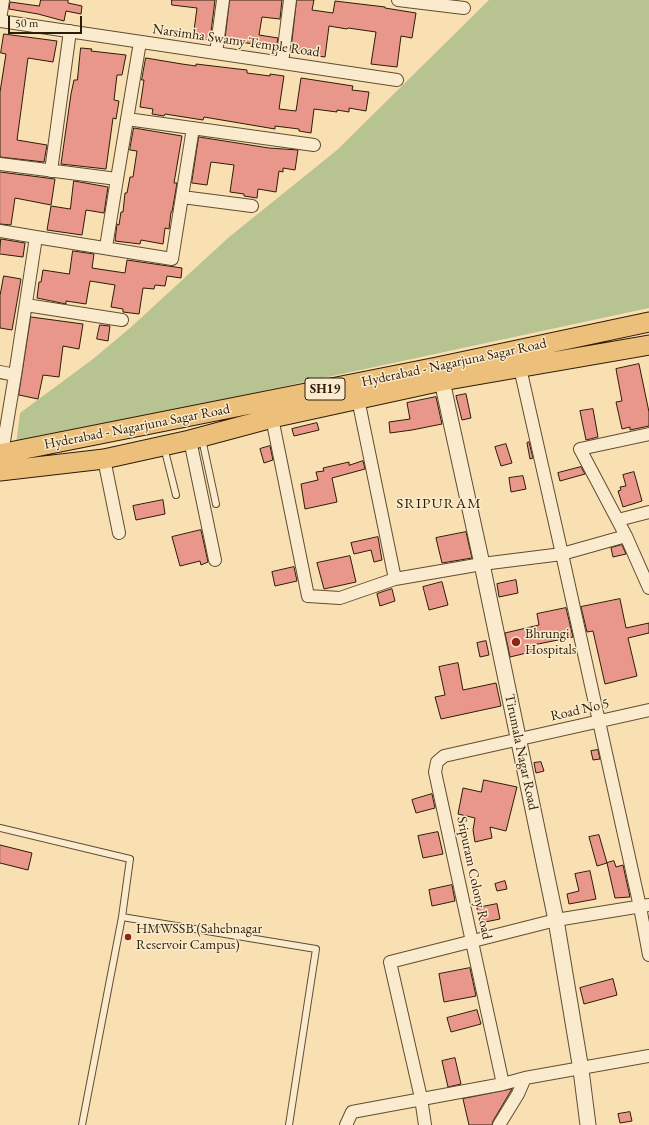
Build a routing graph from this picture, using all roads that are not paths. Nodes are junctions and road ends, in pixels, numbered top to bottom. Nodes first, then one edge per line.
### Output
1 (3, 0) edge
2 (223, 0) edge
3 (290, 0) edge
4 (398, 0) edge
5 (464, 8) dead end
6 (0, 21) edge
7 (70, 31) junction
8 (140, 42) junction
9 (216, 53) junction
10 (282, 62) junction
11 (397, 80) dead end
12 (127, 119) junction
13 (193, 128) junction
14 (314, 145) dead end
15 (0, 164) edge
16 (51, 171) junction
17 (117, 179) junction
18 (182, 197) junction
19 (252, 206) dead end
20 (0, 231) edge
21 (36, 237) junction
22 (106, 247) junction
23 (26, 305) junction
24 (122, 320) dead end
25 (649, 322) edge
26 (649, 345) edge
27 (520, 368) junction
28 (0, 372) edge
29 (439, 374) junction
30 (15, 375) junction
31 (358, 399) junction
32 (272, 418) junction
33 (649, 434) edge
34 (196, 438) junction
35 (164, 446) junction
36 (104, 459) junction
37 (1, 460) edge
38 (176, 495) dead end
39 (216, 504) dead end
40 (649, 512) edge
41 (618, 520) junction
42 (119, 533) dead end
43 (626, 536) junction
44 (562, 554) junction
45 (215, 560) dead end
46 (482, 564) junction
47 (395, 579) junction
48 (648, 583) edge
49 (649, 710) edge
50 (599, 721) junction
51 (519, 739) junction
52 (0, 828) edge
53 (644, 906) edge
54 (122, 917) junction
55 (556, 920) junction
56 (473, 941) junction
57 (649, 955) edge
58 (649, 1056) edge
59 (581, 1070) junction
60 (525, 1078) junction
61 (503, 1084) junction
62 (421, 1098) junction
63 (82, 1125) edge
64 (289, 1125) edge
65 (346, 1125) edge
66 (425, 1125) edge
67 (499, 1125) edge
68 (588, 1125) edge

1 - 6 street
2 - 9 street
3 - 10 street
4 - 5 street
6 - 7 street, Narsimha Swamy Temple Road
7 - 8 street, Narsimha Swamy Temple Road
7 - 16 street
8 - 9 street, Narsimha Swamy Temple Road
8 - 12 street
9 - 10 street, Narsimha Swamy Temple Road
10 - 11 street, Narsimha Swamy Temple Road
12 - 13 street
12 - 17 street
13 - 14 street
13 - 18 street
15 - 16 street
16 - 17 street
17 - 22 street
18 - 19 street
18 - 22 street
20 - 21 street
21 - 22 street
21 - 23 street
23 - 24 street
23 - 30 street
25 - 29 main road, Hyderabad - Nagarjuna Sagar Road / SH19
26 - 27 main road, Hyderabad - Nagarjuna Sagar Road / SH19
27 - 29 main road, Hyderabad - Nagarjuna Sagar Road / SH19
27 - 44 street
28 - 30 street
29 - 31 main road, Hyderabad - Nagarjuna Sagar Road / SH19
29 - 37 main road, Hyderabad - Nagarjuna Sagar Road / SH19
29 - 46 street, Tirumala Nagar Road
30 - 37 street
31 - 32 main road, Hyderabad - Nagarjuna Sagar Road / SH19
31 - 47 street
32 - 34 main road, Hyderabad - Nagarjuna Sagar Road / SH19
32 - 47 street
33 - 41 street
34 - 35 main road, Hyderabad - Nagarjuna Sagar Road / SH19
34 - 39 lane
34 - 45 street
35 - 36 main road, Hyderabad - Nagarjuna Sagar Road / SH19
35 - 38 lane
36 - 37 main road, Hyderabad - Nagarjuna Sagar Road / SH19
36 - 42 street
40 - 41 street
41 - 43 street
43 - 44 street
43 - 48 street
44 - 46 street
44 - 50 street
46 - 47 street
46 - 51 street, Tirumala Nagar Road
49 - 50 street, Road No 5
50 - 51 street, Road No 5
50 - 53 street
51 - 55 street, Tirumala Nagar Road
51 - 56 street, Sripuram Colony Road
52 - 54 lane
53 - 55 street
53 - 57 street
54 - 63 lane
54 - 64 lane
55 - 56 street
55 - 59 street, Tirumala Nagar Road
56 - 61 street, Sripuram Colony Road
56 - 62 street
58 - 59 street
59 - 60 street
59 - 68 street, Tirumala Nagar Road
60 - 61 street
60 - 67 street
61 - 62 street
62 - 65 street
62 - 66 street

